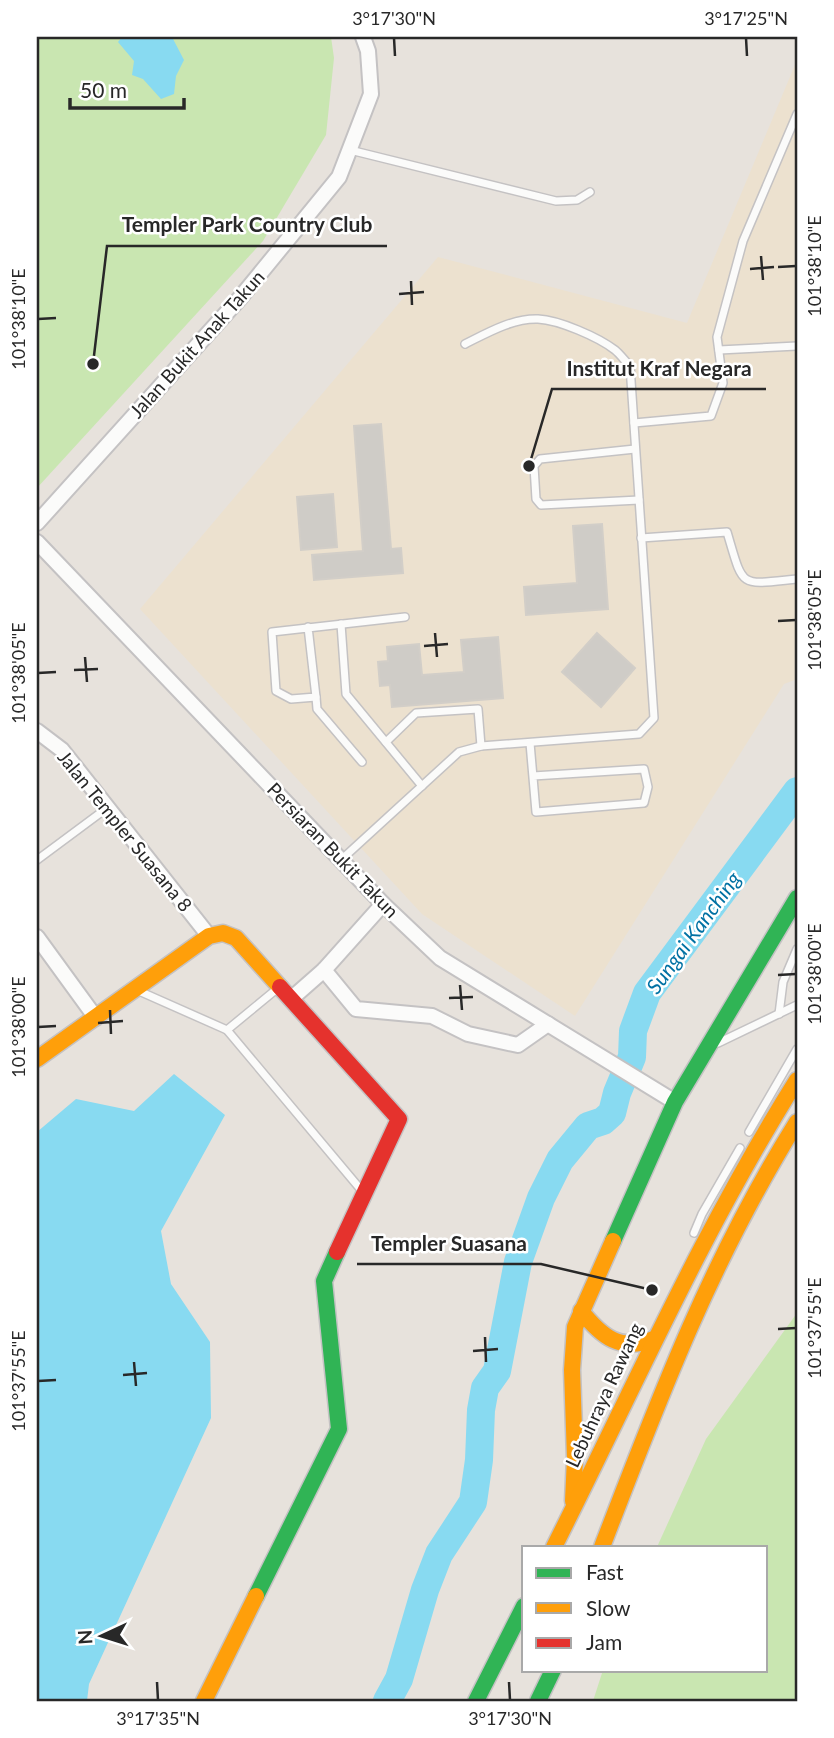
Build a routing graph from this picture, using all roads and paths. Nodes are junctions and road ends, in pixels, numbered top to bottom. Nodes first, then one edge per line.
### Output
1 (363, 37) edge
2 (797, 114) edge
3 (349, 150) junction
4 (590, 192) dead end
5 (465, 344) dead end
6 (797, 346) edge
7 (719, 350) junction
8 (634, 423) junction
9 (635, 449) junction
10 (639, 500) junction
11 (37, 523) edge
12 (641, 538) junction
13 (37, 542) edge
14 (797, 579) edge
15 (405, 617) dead end
16 (341, 624) junction
17 (308, 627) junction
18 (316, 697) junction
19 (37, 731) edge
20 (386, 742) junction
21 (530, 743) junction
22 (481, 746) junction
23 (362, 762) dead end
24 (533, 776) junction
25 (422, 786) junction
26 (107, 808) junction
27 (342, 859) junction
28 (37, 860) edge
29 (797, 898) edge
30 (383, 904) junction
31 (209, 936) junction
32 (37, 937) edge
33 (797, 949) edge
34 (324, 970) junction
35 (135, 989) junction
36 (285, 993) junction
37 (797, 1005) edge
38 (779, 1014) junction
39 (96, 1018) junction
40 (548, 1024) junction
41 (228, 1030) junction
42 (708, 1048) junction
43 (797, 1049) edge
44 (37, 1059) edge
45 (797, 1080) edge
46 (675, 1102) junction
47 (797, 1122) edge
48 (364, 1194) junction
49 (692, 1237) dead end
50 (678, 1273) dead end
51 (581, 1311) junction
52 (666, 1313) junction
53 (654, 1339) junction
54 (571, 1513) junction
55 (554, 1546) edge
56 (602, 1546) edge
57 (522, 1610) edge
58 (552, 1672) edge
59 (204, 1701) edge
60 (476, 1701) edge
61 (538, 1701) edge

1 - 3 street, Jalan Bukit Anak Takun
2 - 7 lane
3 - 4 lane
3 - 11 street, Jalan Bukit Anak Takun
5 - 8 lane
6 - 7 lane
7 - 8 lane
8 - 9 lane
9 - 10 lane
9 - 10 lane
10 - 12 lane
12 - 14 lane
12 - 21 lane
13 - 27 street, Persiaran Bukit Takun
15 - 16 lane
16 - 17 lane
16 - 20 lane
17 - 18 lane
17 - 18 lane
18 - 23 lane
19 - 26 street, Jalan Templer Suasana 8
20 - 22 lane
20 - 25 lane
21 - 22 lane
21 - 24 lane
22 - 25 lane
24 - 24 lane
25 - 27 lane
26 - 28 lane
26 - 31 street, Jalan Templer Suasana 8
27 - 30 street, Persiaran Bukit Takun
29 - 42 main road
30 - 34 street
30 - 40 street, Persiaran Bukit Takun
31 - 35 main road
31 - 36 main road
32 - 39 street
33 - 38 lane
34 - 36 street
34 - 40 street
35 - 39 main road
35 - 41 lane
36 - 41 lane
36 - 48 main road
37 - 38 lane
38 - 42 lane
39 - 44 main road
40 - 46 street, Persiaran Bukit Takun
41 - 48 lane
42 - 46 main road
43 - 49 lane
45 - 52 main road, Lebuhraya Rawang
46 - 51 main road
47 - 56 main road
48 - 59 main road
50 - 52 lane
51 - 53 main road
51 - 54 main road
52 - 53 main road, Lebuhraya Rawang
53 - 54 main road, Lebuhraya Rawang
54 - 55 main road, Lebuhraya Rawang
57 - 60 main road
58 - 61 main road

